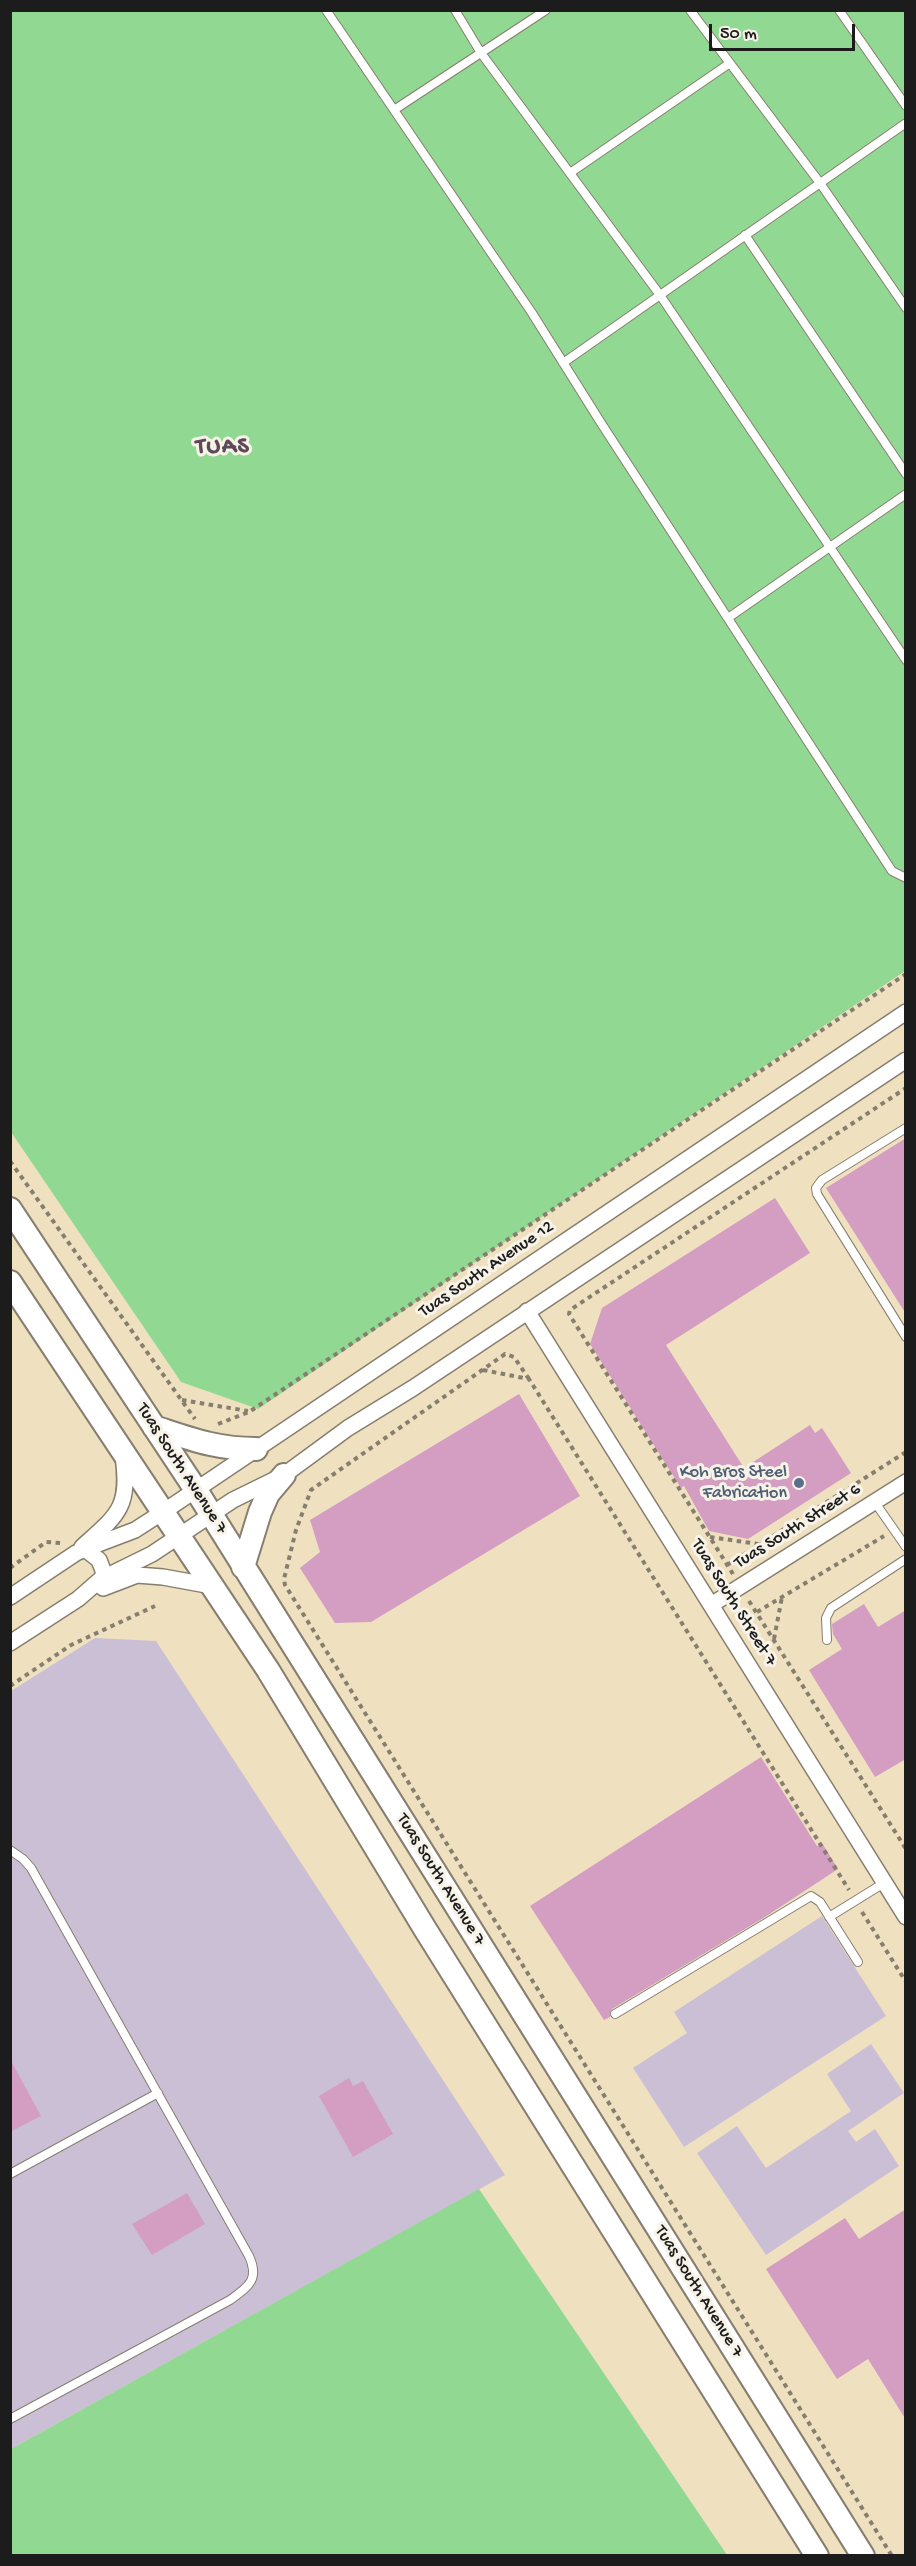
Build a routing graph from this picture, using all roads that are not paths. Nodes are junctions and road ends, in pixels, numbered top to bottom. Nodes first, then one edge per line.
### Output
1 (326, 10) edge
2 (455, 10) edge
3 (546, 10) edge
4 (690, 10) edge
5 (839, 10) edge
6 (481, 53) junction
7 (730, 63) junction
8 (906, 106) edge
9 (394, 110) junction
10 (906, 123) edge
11 (570, 173) junction
12 (820, 183) junction
13 (745, 235) junction
14 (660, 295) junction
15 (906, 308) edge
16 (563, 363) junction
17 (906, 474) edge
18 (906, 494) edge
19 (829, 547) junction
20 (728, 618) junction
21 (906, 660) edge
22 (906, 878) edge
23 (906, 1012) edge
24 (906, 1060) edge
25 (906, 1128) edge
26 (10, 1209) edge
27 (10, 1282) edge
28 (527, 1311) junction
29 (906, 1337) edge
30 (154, 1427) junction
31 (256, 1449) junction
32 (122, 1451) junction
33 (284, 1475) junction
34 (906, 1482) edge
35 (196, 1490) junction
36 (874, 1502) junction
37 (163, 1512) junction
38 (211, 1514) junction
39 (179, 1536) junction
40 (77, 1547) junction
41 (906, 1547) edge
42 (906, 1559) edge
43 (243, 1567) junction
44 (102, 1579) junction
45 (212, 1586) junction
46 (10, 1597) edge
47 (78, 1599) junction
48 (711, 1605) junction
49 (827, 1640) dead end
50 (10, 1643) edge
51 (10, 1850) edge
52 (884, 1883) junction
53 (829, 1917) junction
54 (906, 1917) edge
55 (858, 1962) dead end
56 (615, 2014) dead end
57 (158, 2093) junction
58 (10, 2174) edge
59 (10, 2419) edge
60 (817, 2556) edge
61 (862, 2556) edge

1 - 9 lane
2 - 6 lane
3 - 6 lane
4 - 7 lane
5 - 8 lane
6 - 9 lane
6 - 11 lane
7 - 11 lane
7 - 12 lane
9 - 16 lane
10 - 12 lane
11 - 14 lane
12 - 13 lane
12 - 15 lane
13 - 14 lane
13 - 17 lane
14 - 16 lane
14 - 19 lane
16 - 20 lane
18 - 19 lane
19 - 20 lane
19 - 21 lane
20 - 22 lane
23 - 31 street, Tuas South Avenue 12
24 - 28 street
25 - 29 lane
26 - 30 street, Tuas South Avenue 7
27 - 32 street, Tuas South Avenue 7
28 - 33 street
28 - 48 street, Tuas South Street 7
30 - 31 street
30 - 35 street, Tuas South Avenue 7
31 - 35 street, Tuas South Avenue 12
32 - 37 street, Tuas South Avenue 7
32 - 40 street
33 - 38 street
33 - 43 street
34 - 36 street, Tuas South Street 6
35 - 37 street, Tuas South Avenue 12
35 - 38 street, Tuas South Avenue 7
36 - 41 lane
36 - 48 street, Tuas South Street 6
37 - 39 street, Tuas South Avenue 7
37 - 40 street, Tuas South Avenue 12
38 - 39 street
38 - 43 street, Tuas South Avenue 7
39 - 44 street
39 - 45 street, Tuas South Avenue 7
40 - 44 street
40 - 46 street, Tuas South Avenue 12
42 - 49 lane
43 - 61 street, Tuas South Avenue 7
44 - 47 street
45 - 47 street
45 - 60 street, Tuas South Avenue 7
47 - 50 street
48 - 52 street, Tuas South Street 7
51 - 57 lane
52 - 53 lane
52 - 54 street, Tuas South Street 7
53 - 55 lane
53 - 56 lane
57 - 58 lane
57 - 59 lane

